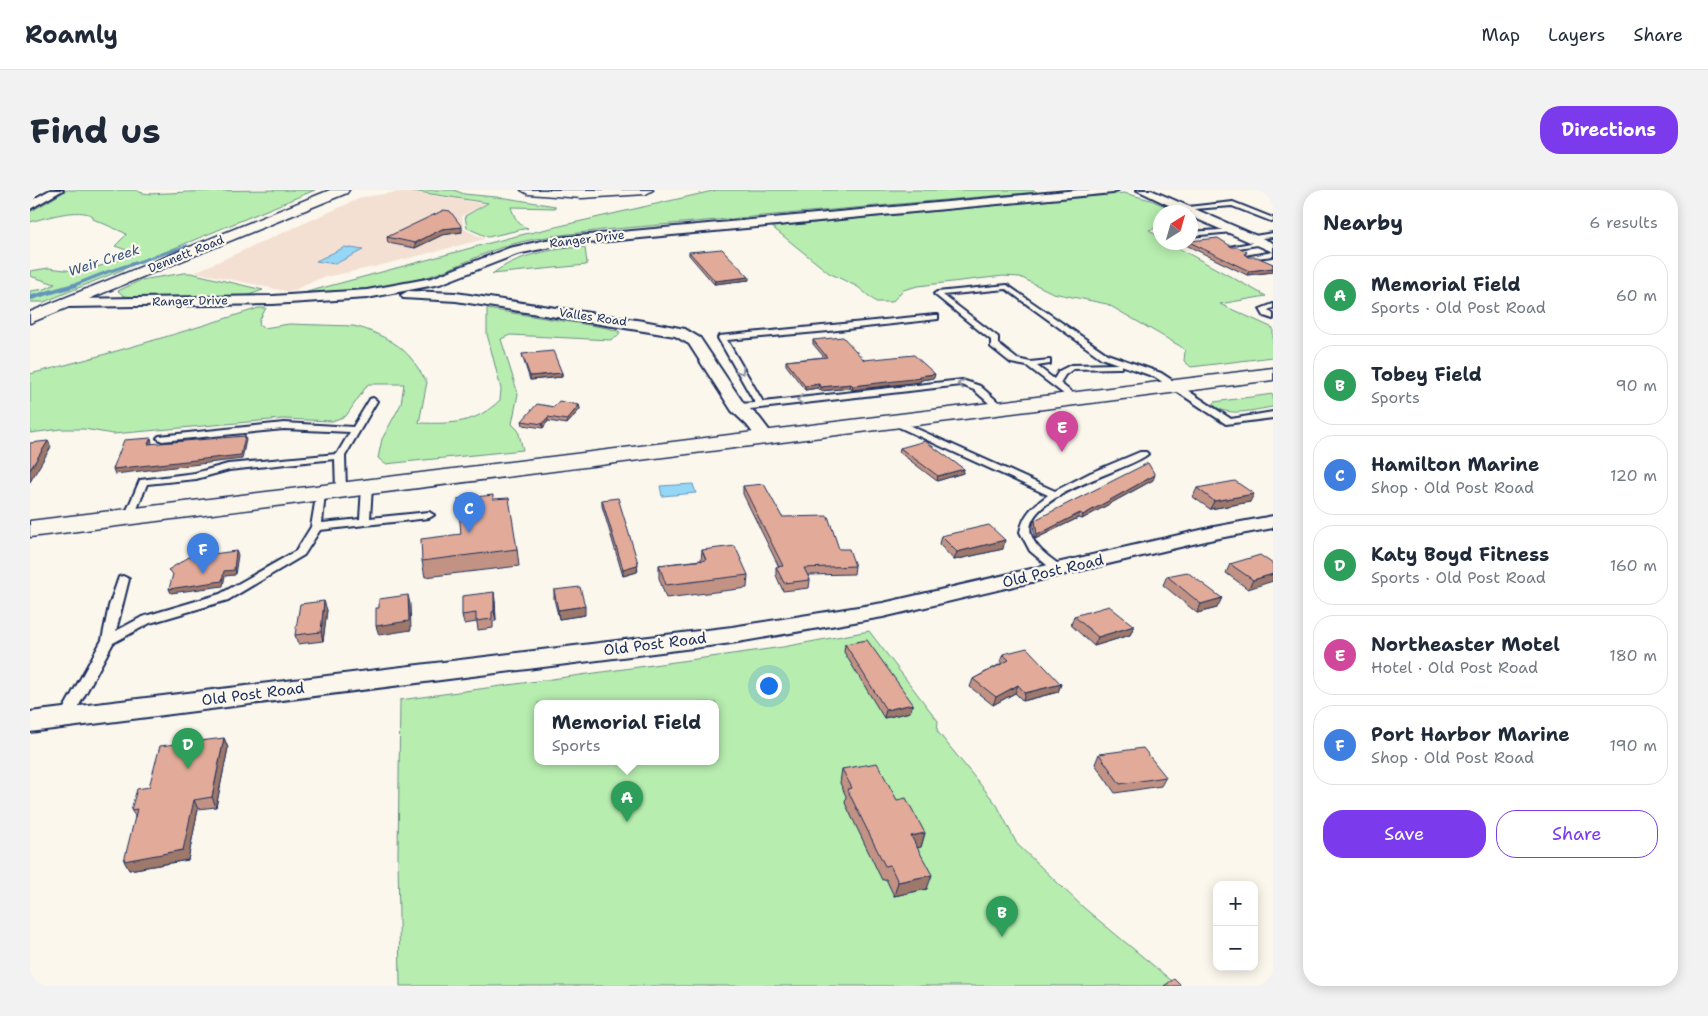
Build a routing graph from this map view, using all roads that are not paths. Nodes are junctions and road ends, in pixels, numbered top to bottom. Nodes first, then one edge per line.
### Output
1 (58, 190) edge
2 (342, 190) edge
3 (528, 190) edge
4 (646, 190) edge
5 (1114, 190) edge
6 (1142, 190) edge
7 (1175, 205) edge
8 (30, 206) edge
9 (1198, 207) edge
10 (1198, 215) edge
11 (1273, 220) edge
12 (1232, 230) junction
13 (1198, 233) edge
14 (1273, 235) edge
15 (1249, 238) junction
16 (1268, 246) edge
17 (1232, 247) edge
18 (1273, 254) edge
19 (1248, 257) edge
20 (368, 294) junction
21 (67, 303) junction
22 (1273, 306) edge
23 (935, 316) dead end
24 (1273, 317) edge
25 (30, 318) edge
26 (1066, 360) dead end
27 (1046, 362) dead end
28 (1030, 364) junction
29 (1123, 364) junction
30 (1132, 367) junction
31 (1273, 374) edge
32 (1055, 384) junction
33 (1177, 387) junction
34 (1076, 399) junction
35 (373, 401) dead end
36 (761, 404) junction
37 (738, 407) junction
38 (1001, 409) junction
39 (1273, 416) edge
40 (895, 422) junction
41 (356, 430) junction
42 (162, 438) dead end
43 (766, 438) junction
44 (1143, 454) dead end
45 (340, 456) junction
46 (367, 487) junction
47 (330, 492) junction
48 (1054, 494) junction
49 (429, 515) dead end
50 (129, 517) junction
51 (365, 522) junction
52 (1273, 522) edge
53 (316, 526) junction
54 (30, 529) edge
55 (1058, 569) junction
56 (123, 579) dead end
57 (108, 640) junction
58 (66, 717) junction
59 (30, 722) edge

1 - 8 street
2 - 21 main road, Dennett Road
3 - 4 main road
5 - 20 street, Ranger Drive
6 - 7 street
9 - 11 lane
10 - 12 street
12 - 13 lane
12 - 15 street
14 - 15 lane
15 - 16 street
16 - 17 lane
18 - 19 lane
20 - 21 street, Ranger Drive
20 - 37 street, Valles Road
21 - 25 main road, Dennett Road
22 - 24 lane
23 -> 36 lane
26 - 29 lane
27 - 28 lane
28 - 29 lane
28 - 32 lane
29 - 30 lane
30 - 32 lane
30 - 33 lane
31 - 33 main road
32 - 34 lane
33 - 34 main road
33 - 39 lane
34 - 38 main road
35 - 41 lane
36 - 37 lane
38 -> 36 lane
37 - 43 street, Valles Road
38 - 40 main road
40 - 43 main road
40 - 48 lane
41 - 42 lane
41 - 45 lane
43 - 46 main road
44 - 48 lane
45 - 47 lane
45 - 50 lane
46 - 47 main road
46 - 51 lane
47 - 50 main road
47 - 53 lane
48 - 55 lane
49 - 51 lane
50 - 54 main road
51 - 53 lane
52 - 55 street, Old Post Road
53 - 57 lane
55 - 58 street, Old Post Road
56 - 57 lane
57 - 58 lane
58 - 59 street, Old Post Road

